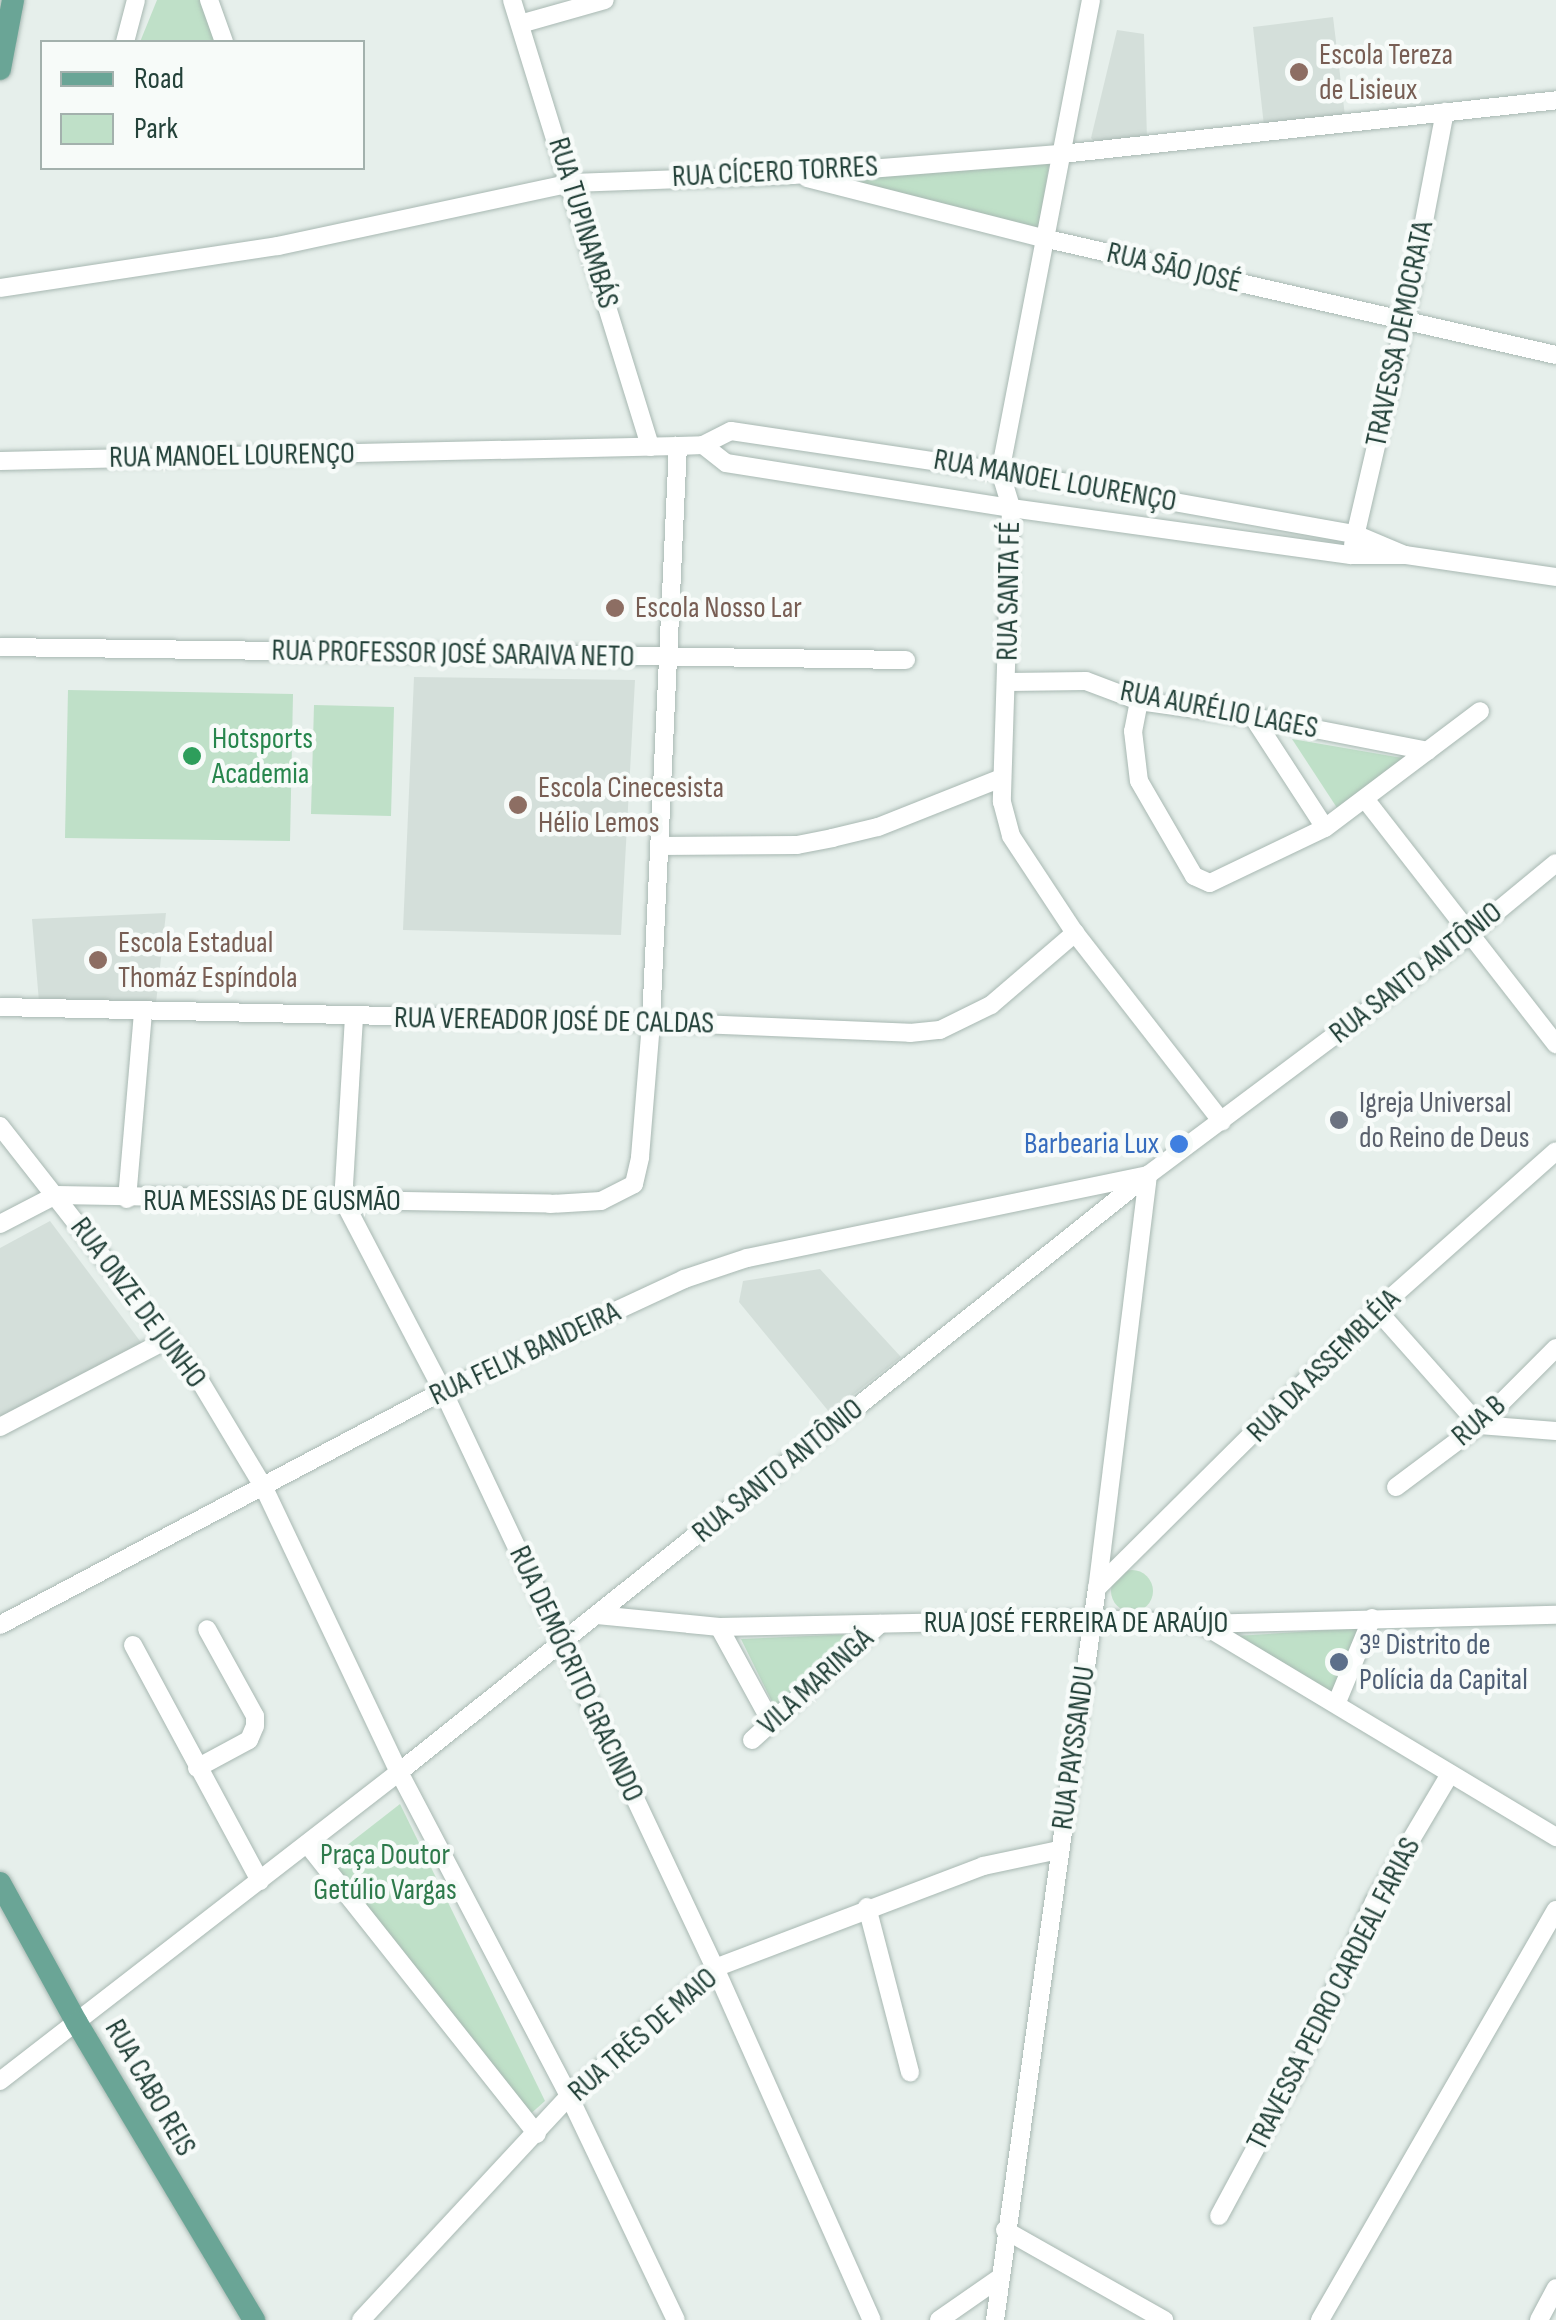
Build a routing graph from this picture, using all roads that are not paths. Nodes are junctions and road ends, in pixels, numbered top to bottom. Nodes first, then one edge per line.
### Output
1 (136, 0) edge
2 (209, 0) edge
3 (512, 0) edge
4 (605, 0) edge
5 (1090, 0) edge
6 (8, 1) edge
7 (520, 24) junction
8 (126, 40) edge
9 (223, 40) edge
10 (0, 69) edge
11 (1556, 100) edge
12 (1445, 112) junction
13 (1062, 154) junction
14 (793, 175) junction
15 (572, 184) junction
16 (1044, 238) junction
17 (0, 288) edge
18 (1405, 320) junction
19 (1556, 355) edge
20 (703, 444) junction
21 (678, 446) junction
22 (650, 448) junction
23 (0, 461) edge
24 (1000, 471) junction
25 (1011, 508) junction
26 (1355, 534) junction
27 (1405, 554) junction
28 (1350, 555) junction
29 (1556, 576) edge
30 (0, 648) edge
31 (668, 657) junction
32 (906, 660) dead end
33 (1008, 682) junction
34 (1139, 701) junction
35 (1480, 711) dead end
36 (1253, 717) junction
37 (1428, 752) junction
38 (1002, 778) junction
39 (1365, 800) junction
40 (1326, 828) junction
41 (658, 846) junction
42 (1556, 863) edge
43 (1075, 933) junction
44 (1471, 933) junction
45 (0, 1007) edge
46 (143, 1011) junction
47 (354, 1018) junction
48 (651, 1022) junction
49 (1556, 1044) edge
50 (1222, 1122) junction
51 (0, 1126) edge
52 (1556, 1151) edge
53 (1148, 1175) junction
54 (1090, 1187) junction
55 (56, 1195) junction
56 (127, 1199) junction
57 (343, 1200) junction
58 (1101, 1213) junction
59 (0, 1224) edge
60 (1377, 1310) junction
61 (168, 1339) junction
62 (1556, 1348) edge
63 (442, 1391) junction
64 (1479, 1425) junction
65 (0, 1427) edge
66 (1554, 1430) edge
67 (1396, 1487) dead end
68 (264, 1488) junction
69 (1097, 1588) junction
70 (1556, 1614) edge
71 (597, 1616) junction
72 (1372, 1618) junction
73 (1093, 1619) junction
74 (0, 1624) edge
75 (880, 1624) junction
76 (1204, 1624) junction
77 (720, 1627) junction
78 (206, 1629) dead end
79 (561, 1643) junction
80 (133, 1646) dead end
81 (1336, 1702) junction
82 (771, 1722) junction
83 (752, 1740) dead end
84 (197, 1768) junction
85 (399, 1772) junction
86 (1450, 1774) junction
87 (1556, 1837) edge
88 (308, 1844) junction
89 (1059, 1850) junction
90 (260, 1881) junction
91 (0, 1882) edge
92 (867, 1907) junction
93 (1556, 1910) edge
94 (715, 1968) junction
95 (78, 2023) junction
96 (910, 2072) dead end
97 (0, 2081) edge
98 (569, 2096) junction
99 (537, 2134) junction
100 (1219, 2216) dead end
101 (1005, 2230) junction
102 (998, 2279) junction
103 (1556, 2288) edge
104 (254, 2320) edge
105 (360, 2320) edge
106 (676, 2320) edge
107 (872, 2320) edge
108 (939, 2320) edge
109 (995, 2320) edge
110 (1164, 2320) edge
111 (1320, 2320) edge
112 (1539, 2320) edge

1 - 8 street
2 - 9 street
3 - 7 street, RUA TUPINAMBÁS
4 - 7 street
5 - 13 street, RUA SANTA FÉ
6 - 10 main road
7 - 15 street, RUA TUPINAMBÁS
11 - 12 street, RUA CÍCERO TORRES
12 - 13 street, RUA CÍCERO TORRES
12 - 18 street, TRAVESSA DEMOCRATA
13 - 14 street, RUA CÍCERO TORRES
13 - 16 street, RUA SANTA FÉ
14 - 15 street, RUA CÍCERO TORRES
14 - 16 street, RUA SÃO JOSÉ
15 - 17 street, RUA CÍCERO TORRES
15 - 22 street, RUA TUPINAMBÁS
16 - 18 street, RUA SÃO JOSÉ
16 - 24 street, RUA SANTA FÉ
18 - 19 street, RUA SÃO JOSÉ
18 - 26 street, TRAVESSA DEMOCRATA
20 - 21 street, RUA MANOEL LOURENÇO
20 - 24 street, RUA MANOEL LOURENÇO
20 - 25 street, RUA MANOEL LOURENÇO
21 - 22 street, RUA MANOEL LOURENÇO
21 - 31 street
22 - 23 street, RUA MANOEL LOURENÇO
24 - 25 street, RUA SANTA FÉ
24 - 26 street, RUA MANOEL LOURENÇO
25 - 28 street, RUA MANOEL LOURENÇO
25 - 33 street, RUA SANTA FÉ
26 - 27 street, RUA MANOEL LOURENÇO
26 - 28 street, TRAVESSA DEMOCRATA
27 - 28 street, RUA MANOEL LOURENÇO
27 - 29 street, RUA MANOEL LOURENÇO
30 - 31 street, RUA PROFESSOR JOSÉ SARAIVA NETO
31 - 32 street, RUA PROFESSOR JOSÉ SARAIVA NETO
31 - 41 street
33 - 34 street, RUA AURÉLIO LAGES
33 - 38 street, RUA SANTA FÉ
34 - 36 street, RUA AURÉLIO LAGES
34 - 40 street
35 - 37 street
36 - 37 street, RUA AURÉLIO LAGES
36 - 40 street
37 - 39 street
38 - 41 street
38 - 43 street, RUA SANTA FÉ
39 - 40 street
39 - 44 street
41 - 48 street
42 - 44 street, RUA SANTO ANTÔNIO
43 - 48 street, RUA VEREADOR JOSÉ DE CALDAS
43 - 50 street, RUA SANTA FÉ
44 - 49 street
44 - 50 street, RUA SANTO ANTÔNIO
45 - 46 street, RUA VEREADOR JOSÉ DE CALDAS
46 - 47 street, RUA VEREADOR JOSÉ DE CALDAS
46 - 56 street
47 - 48 street, RUA VEREADOR JOSÉ DE CALDAS
47 - 57 street
48 - 57 street, RUA MESSIAS DE GUSMÃO
50 - 53 street, RUA SANTO ANTÔNIO
51 - 55 street, RUA ONZE DE JUNHO
52 - 60 street, RUA DA ASSEMBLÉIA
53 - 54 street, RUA FELIX BANDEIRA
53 - 58 street, RUA SANTO ANTÔNIO
53 - 69 street, RUA PAYSSANDU
54 - 58 street
54 - 63 street, RUA FELIX BANDEIRA
55 - 56 street, RUA MESSIAS DE GUSMÃO
55 - 59 street
55 - 61 street, RUA ONZE DE JUNHO
56 - 57 street, RUA MESSIAS DE GUSMÃO
57 - 63 street, RUA DEMÓCRITO GRACINDO
58 - 71 street, RUA SANTO ANTÔNIO
60 - 64 street
60 - 69 street, RUA DA ASSEMBLÉIA
61 - 65 street
61 - 68 street, RUA ONZE DE JUNHO
62 - 64 street, RUA B
63 - 68 street, RUA FELIX BANDEIRA
63 - 79 street, RUA DEMÓCRITO GRACINDO
64 - 66 street
64 - 67 street, RUA B
68 - 74 street, RUA FELIX BANDEIRA
68 - 85 street, RUA ONZE DE JUNHO
69 - 73 street, RUA PAYSSANDU
70 - 72 street, RUA JOSÉ FERREIRA DE ARAÚJO
71 - 77 street, RUA JOSÉ FERREIRA DE ARAÚJO
71 - 79 street, RUA SANTO ANTÔNIO
72 - 76 street, RUA JOSÉ FERREIRA DE ARAÚJO
72 - 81 street
73 - 75 street, RUA JOSÉ FERREIRA DE ARAÚJO
73 - 76 street, RUA JOSÉ FERREIRA DE ARAÚJO
73 - 89 street, RUA PAYSSANDU
75 - 77 street, RUA JOSÉ FERREIRA DE ARAÚJO
75 - 82 street, VILA MARINGÁ
76 - 81 street
77 - 82 street
78 - 84 street
79 - 85 street, RUA SANTO ANTÔNIO
79 - 94 street, RUA DEMÓCRITO GRACINDO
80 - 84 street
81 - 86 street
82 - 83 street, VILA MARINGÁ
84 - 90 street
85 - 88 street, RUA SANTO ANTÔNIO
85 - 98 street, RUA ONZE DE JUNHO
86 - 87 street
86 - 100 street, TRAVESSA PEDRO CARDEAL FARIAS
88 - 90 street, RUA SANTO ANTÔNIO
88 - 99 street
89 - 92 street, RUA TRÊS DE MAIO
89 - 101 street, RUA PAYSSANDU
90 - 95 street, RUA SANTO ANTÔNIO
91 - 95 main road, RUA CABO REIS
92 - 94 street, RUA TRÊS DE MAIO
92 - 96 street
93 - 111 street
94 - 98 street, RUA TRÊS DE MAIO
94 - 107 street, RUA DEMÓCRITO GRACINDO
95 - 97 street, RUA SANTO ANTÔNIO
95 - 104 main road, RUA CABO REIS
98 - 99 street, RUA TRÊS DE MAIO
98 - 106 street, RUA ONZE DE JUNHO
99 - 105 street, RUA TRÊS DE MAIO
101 - 102 street, RUA PAYSSANDU
101 - 110 street
102 - 108 street
102 - 109 street, RUA PAYSSANDU
103 - 112 street

